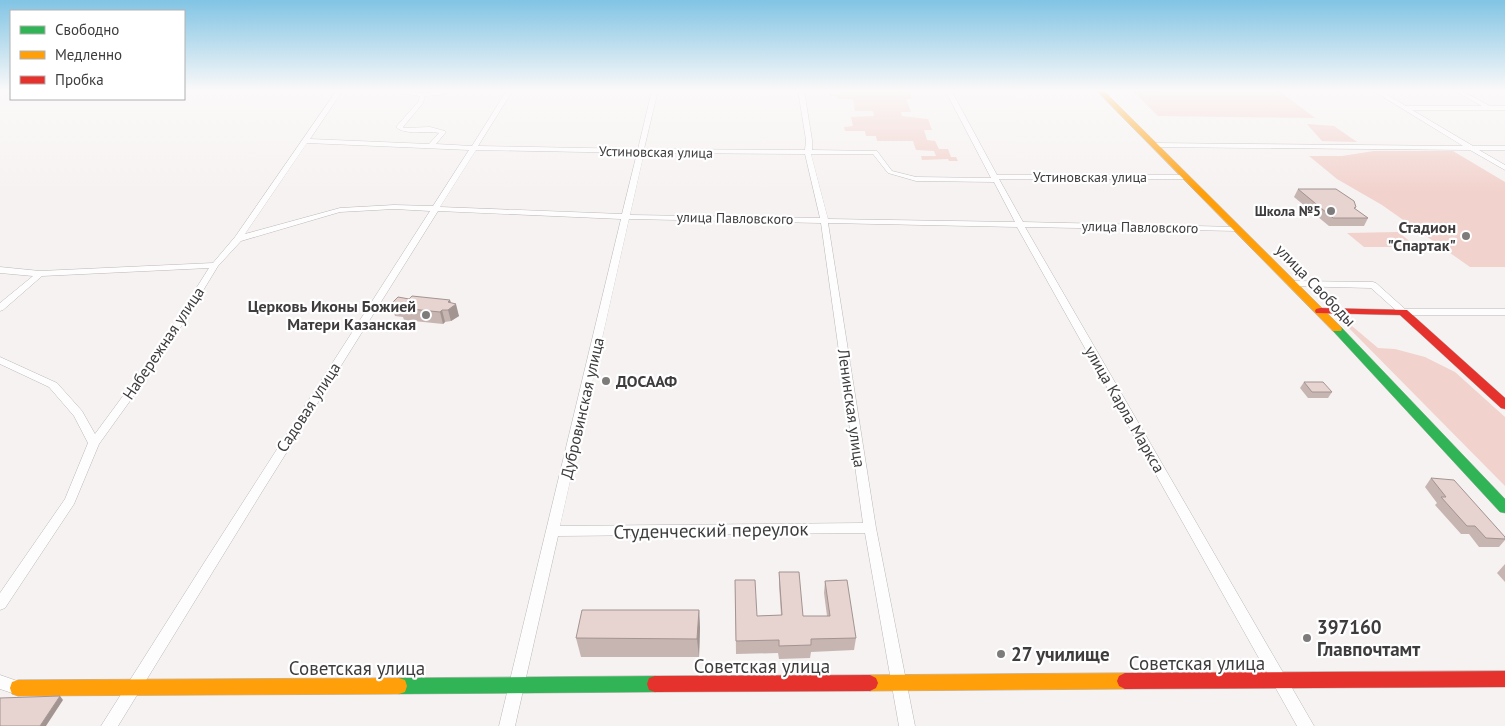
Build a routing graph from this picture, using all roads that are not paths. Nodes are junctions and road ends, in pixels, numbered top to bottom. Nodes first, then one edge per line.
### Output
1 (317, 124) edge
2 (401, 124) edge
3 (489, 124) edge
4 (647, 124) edge
5 (806, 124) edge
6 (966, 124) edge
7 (1132, 124) edge
8 (1431, 124) edge
9 (306, 140) junction
10 (1153, 145) junction
11 (431, 146) junction
12 (474, 148) junction
13 (1471, 148) junction
14 (1505, 148) edge
15 (641, 151) junction
16 (808, 154) junction
17 (1505, 168) edge
18 (1185, 177) junction
19 (996, 178) junction
20 (437, 209) junction
21 (627, 217) junction
22 (824, 220) junction
23 (1020, 225) junction
24 (1238, 228) junction
25 (238, 239) junction
26 (216, 265) junction
27 (0, 270) edge
28 (11, 272) junction
29 (0, 274) edge
30 (40, 274) junction
31 (1293, 284) junction
32 (0, 308) edge
33 (1320, 311) junction
34 (1403, 312) junction
35 (1505, 312) edge
36 (0, 360) edge
37 (1505, 405) edge
38 (94, 443) junction
39 (1505, 508) edge
40 (870, 528) junction
41 (553, 531) junction
42 (0, 604) edge
43 (1505, 679) edge
44 (1280, 680) junction
45 (0, 682) edge
46 (900, 682) junction
47 (516, 685) junction
48 (133, 687) junction
49 (18, 688) joint
50 (109, 726) edge
51 (507, 726) edge
52 (907, 726) edge
53 (1306, 726) edge

1 - 9 street, Набережная улица
2 - 11 street
3 - 12 street, Садовая улица
4 - 15 street, Дубровинская улица
5 - 16 street, Ленинская улица
6 - 19 street, улица Карла Маркса
7 - 10 main road, улица Свободы
8 - 13 street
9 - 11 street, Устиновская улица
9 - 25 street, Набережная улица
10 - 13 street
10 - 18 main road, улица Свободы
11 - 12 street, Устиновская улица
12 - 15 street, Устиновская улица
12 - 20 street, Садовая улица
13 - 14 street
13 - 17 street
15 - 16 street, Устиновская улица
15 - 21 street, Дубровинская улица
16 - 19 street, Устиновская улица
16 - 22 street, Ленинская улица
18 - 19 street, Устиновская улица
18 - 24 main road, улица Свободы
19 - 23 street, улица Карла Маркса
20 - 21 street, улица Павловского
20 - 25 street, улица Павловского
20 - 48 street, Садовая улица
21 - 22 street, улица Павловского
21 - 41 street, Дубровинская улица
22 - 23 street, улица Павловского
22 - 40 street, Ленинская улица
23 - 24 street, улица Павловского
23 - 44 street, улица Карла Маркса
24 - 31 main road, улица Свободы
25 - 26 street, Набережная улица
26 - 30 street
26 - 38 street, Набережная улица
27 - 28 street
28 - 29 street
28 - 30 street
30 - 32 street
31 - 33 main road, улица Свободы
31 - 34 street
33 - 34 main road
33 - 39 main road, улица Свободы
34 - 35 street
34 - 37 main road
36 - 38 street
38 - 42 street, Набережная улица
40 - 41 street, Студенческий переулок
40 - 46 street, Ленинская улица
41 - 47 street, Дубровинская улица
43 - 44 main road, Советская улица
44 - 46 main road, Советская улица
44 - 53 street, улица Карла Маркса
45 - 49 street
46 - 47 main road, Советская улица
46 - 52 street, Ленинская улица
47 - 48 main road, Советская улица
47 - 51 street, Дубровинская улица
48 - 49 main road, Советская улица
48 - 50 street, Садовая улица

